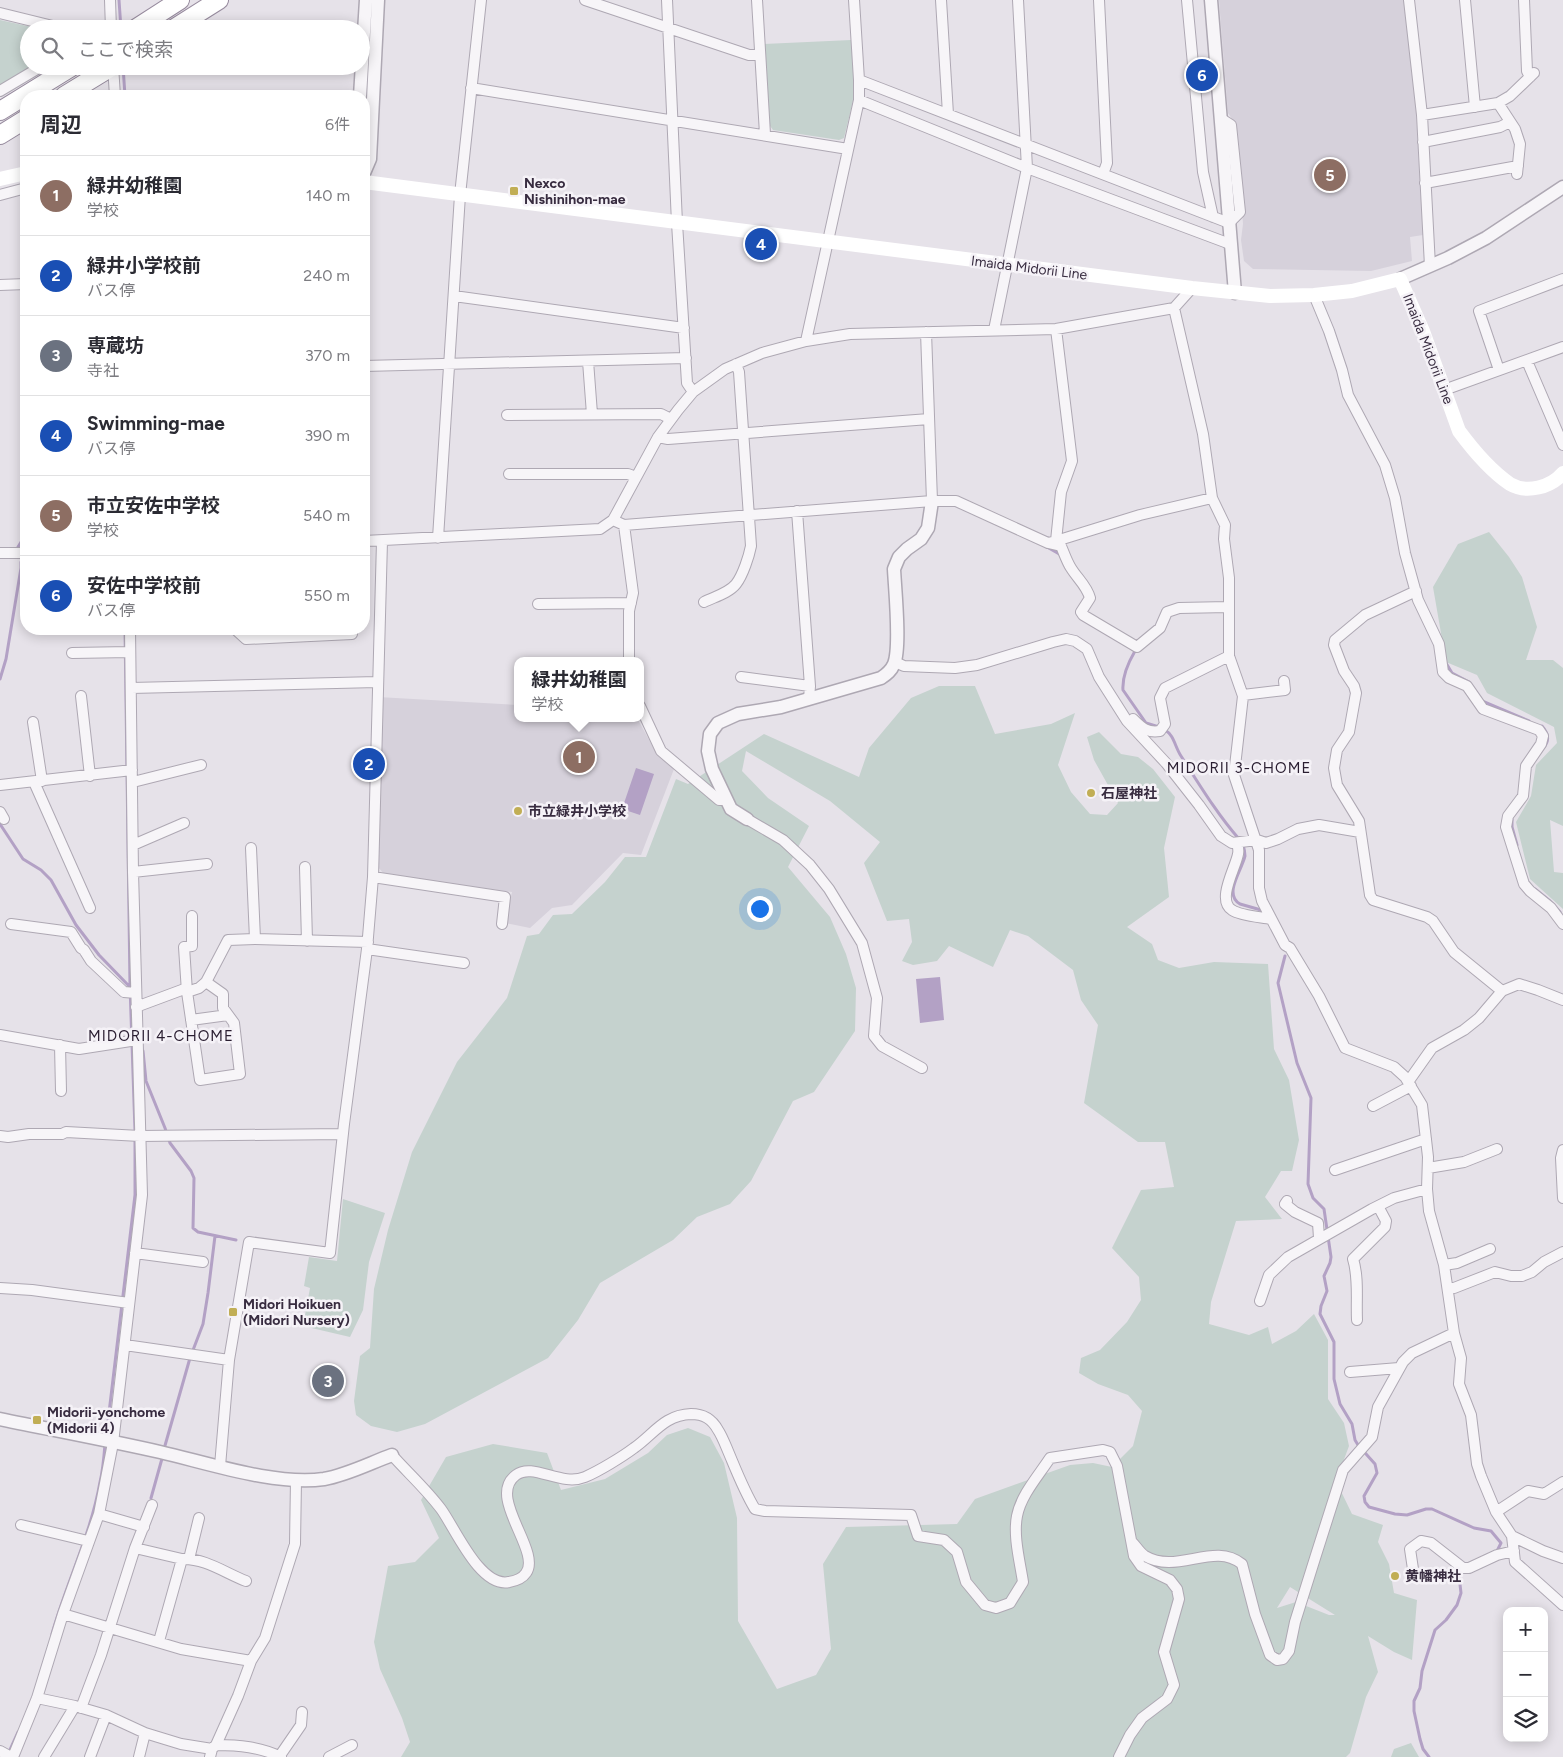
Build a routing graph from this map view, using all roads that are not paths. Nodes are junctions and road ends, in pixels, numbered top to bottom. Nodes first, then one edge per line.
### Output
1 (110, 0) edge
2 (180, 0) edge
3 (219, 0) edge
4 (366, 0) edge
5 (378, 0) edge
6 (481, 0) edge
7 (585, 0) edge
8 (667, 0) edge
9 (757, 0) edge
10 (854, 0) edge
11 (941, 0) edge
12 (1018, 0) edge
13 (1099, 0) edge
14 (1187, 0) edge
15 (1211, 0) edge
16 (1409, 0) edge
17 (1465, 0) edge
18 (1524, 0) edge
19 (0, 13) edge
20 (28, 20) edge
21 (109, 20) edge
22 (149, 20) edge
23 (187, 20) edge
24 (365, 20) edge
25 (668, 28) junction
26 (760, 54) junction
27 (27, 75) edge
28 (58, 75) edge
29 (98, 75) edge
30 (114, 75) edge
31 (361, 75) edge
32 (860, 80) junction
33 (471, 88) junction
34 (33, 90) edge
35 (74, 90) edge
36 (115, 90) edge
37 (360, 90) edge
38 (0, 91) edge
39 (20, 98) edge
40 (859, 100) junction
41 (1498, 103) junction
42 (1475, 107) junction
43 (0, 110) edge
44 (948, 114) junction
45 (1422, 115) junction
46 (672, 120) junction
47 (1510, 122) junction
48 (20, 123) edge
49 (765, 134) junction
50 (0, 136) edge
51 (1423, 142) junction
52 (1026, 143) junction
53 (848, 149) junction
54 (370, 159) edge
55 (1027, 168) junction
56 (20, 174) edge
57 (1103, 174) junction
58 (0, 179) edge
59 (1426, 182) junction
60 (370, 183) edge
61 (1563, 187) edge
62 (20, 190) edge
63 (0, 195) edge
64 (460, 195) junction
65 (1213, 217) junction
66 (677, 223) junction
67 (1229, 223) junction
68 (828, 242) junction
69 (1230, 244) junction
70 (1008, 265) junction
71 (1430, 266) junction
72 (1400, 279) junction
73 (1563, 279) edge
74 (20, 284) edge
75 (0, 285) edge
76 (1192, 288) junction
77 (1235, 293) junction
78 (1314, 295) junction
79 (454, 296) junction
80 (1174, 308) junction
81 (684, 328) junction
82 (1056, 329) junction
83 (994, 330) junction
84 (926, 332) junction
85 (806, 341) junction
86 (1563, 347) edge
87 (686, 358) junction
88 (588, 361) junction
89 (1527, 361) junction
90 (736, 364) junction
91 (448, 365) junction
92 (370, 366) edge
93 (1499, 370) junction
94 (1444, 390) junction
95 (693, 392) junction
96 (592, 414) junction
97 (506, 415) dead end
98 (671, 419) junction
99 (929, 419) junction
100 (743, 433) junction
101 (658, 438) junction
102 (1563, 445) edge
103 (1563, 473) edge
104 (509, 474) dead end
105 (636, 477) junction
106 (1212, 498) junction
107 (932, 501) junction
108 (797, 511) junction
109 (749, 515) junction
110 (613, 520) junction
111 (624, 525) junction
112 (438, 538) junction
113 (370, 541) edge
114 (382, 541) junction
115 (1052, 542) junction
116 (0, 553) edge
117 (20, 553) edge
118 (1416, 591) junction
119 (704, 602) dead end
120 (631, 603) junction
121 (538, 604) dead end
122 (1228, 607) junction
123 (130, 635) edge
124 (242, 635) edge
125 (256, 635) edge
126 (72, 652) dead end
127 (130, 652) junction
128 (1228, 656) junction
129 (629, 657) edge
130 (895, 662) junction
131 (741, 677) dead end
132 (1284, 681) dead end
133 (377, 682) junction
134 (810, 686) junction
135 (131, 688) junction
136 (1243, 695) junction
137 (81, 696) dead end
138 (809, 699) junction
139 (1112, 699) junction
140 (644, 715) edge
141 (33, 722) dead end
142 (201, 766) dead end
143 (132, 770) junction
144 (90, 776) junction
145 (38, 782) junction
146 (133, 782) junction
147 (0, 785) edge
148 (727, 800) junction
149 (748, 819) joint
150 (184, 823) dead end
151 (1360, 832) junction
152 (1257, 840) junction
153 (1237, 843) junction
154 (133, 845) junction
155 (251, 848) dead end
156 (206, 864) dead end
157 (306, 867) dead end
158 (133, 872) junction
159 (373, 877) junction
160 (90, 908) dead end
161 (192, 916) dead end
162 (1272, 919) junction
163 (12, 924) dead end
164 (502, 924) dead end
165 (1563, 924) edge
166 (255, 939) junction
167 (307, 941) junction
168 (367, 946) junction
169 (464, 963) dead end
170 (206, 982) junction
171 (187, 990) junction
172 (1502, 992) junction
173 (136, 993) junction
174 (1563, 1000) edge
175 (136, 1007) junction
176 (228, 1015) junction
177 (191, 1020) junction
178 (0, 1035) edge
179 (137, 1040) junction
180 (60, 1046) junction
181 (922, 1068) dead end
182 (1409, 1084) junction
183 (61, 1091) dead end
184 (1373, 1106) dead end
185 (343, 1134) junction
186 (0, 1136) edge
187 (140, 1136) junction
188 (1426, 1139) junction
189 (1496, 1149) dead end
190 (1563, 1150) edge
191 (1428, 1168) junction
192 (1335, 1170) dead end
193 (1427, 1189) junction
194 (1563, 1198) edge
195 (1287, 1201) dead end
196 (1378, 1206) junction
197 (1319, 1238) junction
198 (1490, 1249) dead end
199 (1563, 1252) edge
200 (135, 1253) junction
201 (204, 1262) dead end
202 (1444, 1265) junction
203 (0, 1288) edge
204 (1448, 1288) junction
205 (1260, 1302) dead end
206 (129, 1303) junction
207 (1358, 1320) dead end
208 (1454, 1333) junction
209 (125, 1345) junction
210 (229, 1360) junction
211 (1399, 1368) junction
212 (1350, 1372) dead end
213 (0, 1419) edge
214 (113, 1443) junction
215 (392, 1455) joint
216 (220, 1466) junction
217 (296, 1480) junction
218 (1563, 1482) edge
219 (152, 1505) dead end
220 (1496, 1512) junction
221 (99, 1514) junction
222 (199, 1518) dead end
223 (20, 1525) dead end
224 (144, 1527) junction
225 (1512, 1536) junction
226 (1132, 1541) junction
227 (88, 1542) junction
228 (135, 1548) junction
229 (1514, 1551) junction
230 (1563, 1558) edge
231 (185, 1559) junction
232 (1413, 1569) dead end
233 (246, 1581) dead end
234 (1563, 1605) edge
235 (63, 1614) junction
236 (110, 1627) junction
237 (158, 1641) junction
238 (251, 1661) junction
239 (37, 1698) junction
240 (78, 1707) junction
241 (302, 1712) dead end
242 (106, 1716) junction
243 (145, 1733) junction
244 (352, 1746) dead end
245 (213, 1750) edge
246 (0, 1751) edge
247 (12, 1757) edge
248 (44, 1757) edge
249 (90, 1757) edge
250 (139, 1757) edge
251 (280, 1757) edge
252 (328, 1757) edge
253 (1119, 1757) edge

1 - 21 street
2 - 22 highway
3 - 23 highway
4 - 24 street
5 - 54 street
6 - 33 street
7 - 25 street
8 - 25 street
9 - 26 street
10 - 32 street
11 - 44 street
12 - 52 street
13 - 57 street
14 - 65 street
15 - 67 street
16 - 45 street
17 - 42 street
18 - 41 street
19 - 20 street
25 - 26 street
25 - 46 street
26 - 49 street
27 - 38 street
28 - 34 highway
29 - 35 highway
30 - 36 street
31 - 37 street
32 - 40 street
32 - 44 street
33 - 46 street
33 - 64 street
39 - 43 highway
40 - 53 street
40 - 55 street
41 - 42 street
41 - 47 street
42 - 45 street
44 - 52 street
45 - 51 street
46 - 49 street
46 - 66 street
47 - 51 street
47 - 59 street
48 - 50 highway
49 - 53 street
51 - 59 street
52 - 55 street
52 - 57 street
53 - 68 street
55 - 69 street
55 - 70 street
56 - 58 main road
57 - 65 street
59 - 71 street
60 - 64 main road, Imaida Midorii Line
61 - 71 street
62 - 63 street
64 - 66 main road, Imaida Midorii Line
64 - 79 street
65 - 67 street
66 - 68 main road, Imaida Midorii Line
66 - 81 street
67 - 69 street
68 - 70 main road, Imaida Midorii Line
68 - 85 street
69 - 77 street
70 - 76 main road, Imaida Midorii Line
70 - 83 street
71 - 72 street
72 - 78 main road, Imaida Midorii Line
72 - 94 main road, Imaida Midorii Line
73 - 93 street
74 - 75 street
76 - 77 main road, Imaida Midorii Line
76 - 80 street
77 - 78 main road, Imaida Midorii Line
78 - 118 street
79 - 81 street
79 - 91 street
80 - 82 street
80 - 106 street
81 - 87 street
82 - 83 street
82 - 115 street
83 - 84 street
84 - 85 street
84 - 99 street
85 - 90 street
86 - 89 street
87 - 88 street
87 - 95 street
88 - 91 street
88 - 96 street
89 - 93 street
89 - 102 street
90 - 95 street
90 - 100 street
91 - 92 street
91 - 112 street
93 - 94 street
94 - 103 main road, Imaida Midorii Line
95 - 98 street
96 - 97 street
96 - 98 street
98 - 101 street
99 - 100 street
99 - 107 street
100 - 101 street
100 - 109 street
101 - 105 street
104 - 105 street
105 - 110 street
106 - 115 street
106 - 122 street
107 - 108 street
107 - 115 street
107 - 130 street
108 - 109 street
108 - 134 street
109 - 111 street
109 - 119 street
110 - 111 street
110 - 112 street
111 - 120 street
112 - 114 street
113 - 114 street
114 - 133 street
115 - 122 street
116 - 117 street
118 - 151 street
118 - 165 street
120 - 121 street
120 - 129 street
122 - 128 street
123 - 127 street
124 - 125 street
126 - 127 street
127 - 135 street
128 - 136 street
128 - 139 street
130 - 138 street
130 - 139 street
131 - 134 street
132 - 136 street
133 - 135 street
133 - 159 street
134 - 138 street
135 - 143 street
136 - 152 street
137 - 144 street
138 - 148 street
139 - 153 street
140 - 148 street
141 - 145 street
142 - 146 street
143 - 144 street
143 - 146 street
144 - 145 street
145 - 147 street
145 - 160 street
146 - 154 street
148 - 149 street
149 - 181 street
150 - 154 street
151 - 152 street
151 - 172 street
152 - 153 street
152 - 162 street
153 - 162 street
154 - 158 street
155 - 166 street
156 - 158 street
157 - 167 street
158 - 173 street
159 - 164 street
159 - 168 street
161 - 171 street
162 - 182 street
163 - 173 street
166 - 167 street
166 - 170 street
167 - 168 street
168 - 169 street
168 - 185 street
170 - 171 street
170 - 176 street
171 - 175 street
171 - 177 street
172 - 174 street
172 - 182 street
173 - 175 street
175 - 179 street
176 - 177 street
176 - 177 street
178 - 180 street
179 - 180 street
179 - 187 street
180 - 183 street
182 - 184 street
182 - 188 street
185 - 187 street
185 - 210 street
186 - 187 street
187 - 200 street
188 - 191 street
188 - 192 street
189 - 191 street
190 - 194 street
191 - 193 street
193 - 196 street
193 - 202 street
195 - 197 street
196 - 197 street
196 - 207 street
197 - 205 street
198 - 202 street
199 - 204 street
200 - 201 street
200 - 206 street
202 - 204 street
203 - 206 street
204 - 208 street
206 - 209 street
208 - 211 street
208 - 220 street
209 - 210 street
209 - 214 street
210 - 216 street
211 - 212 street
211 - 226 street
213 - 214 street
214 - 216 street
214 - 221 street
215 - 217 street
215 - 226 street
216 - 217 street
217 - 238 street
218 - 220 street
219 - 224 street
220 - 225 street
221 - 224 street
221 - 227 street
222 - 231 street
223 - 227 street
224 - 228 street
225 - 229 street
225 - 230 street
226 - 253 street
227 - 235 street
228 - 231 street
228 - 236 street
229 - 232 street
229 - 234 street
231 - 233 street
231 - 237 street
235 - 236 street
235 - 239 street
236 - 237 street
236 - 240 street
237 - 238 street
238 - 245 street
239 - 240 street
239 - 247 street
240 - 242 street
240 - 248 street
241 - 251 street
242 - 243 street
242 - 249 street
243 - 245 street
243 - 250 street
244 - 252 street
245 - 251 street
246 - 247 street

